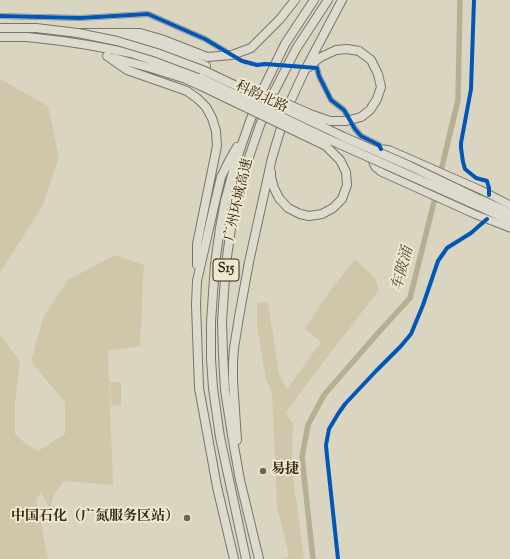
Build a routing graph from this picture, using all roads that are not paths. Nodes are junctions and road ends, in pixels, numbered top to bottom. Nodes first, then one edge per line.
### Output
1 (295, 0) edge
2 (314, 0) edge
3 (328, 0) edge
4 (342, 0) edge
5 (0, 16) edge
6 (0, 28) edge
7 (78, 33) junction
8 (105, 33) junction
9 (0, 37) edge
10 (88, 45) junction
11 (225, 51) tunnel mouth
12 (107, 56) junction
13 (317, 68) dead end
14 (304, 72) junction
15 (246, 133) junction
16 (381, 149) junction
17 (272, 158) junction
18 (478, 198) junction
19 (510, 205) edge
20 (510, 213) edge
21 (510, 221) edge
22 (510, 228) edge
23 (197, 281) junction
24 (240, 480) junction
25 (234, 559) edge
26 (246, 559) edge
27 (259, 559) edge

1 - 8 highway
2 - 15 highway, 广州环城高速 / S15
3 - 24 highway, 广州环城高速 / S15
4 - 14 highway
5 - 11 street
6 - 7 highway, 科韵北路
7 - 8 highway
7 - 18 highway, 科韵北路, bridge
8 - 14 highway, bridge
9 - 10 highway, 科韵北路
10 - 12 highway
10 - 18 highway, 科韵北路, bridge
12 - 17 highway, bridge
12 - 23 highway
13 - 16 street
14 - 17 highway
15 - 23 highway
15 - 26 highway, 广州环城高速 / S15
16 - 18 main road
16 - 22 main road
17 - 24 highway
18 - 19 main road
18 - 20 highway, 科韵北路
18 - 21 highway, 科韵北路
23 - 25 highway
24 - 27 highway, 广州环城高速 / S15

